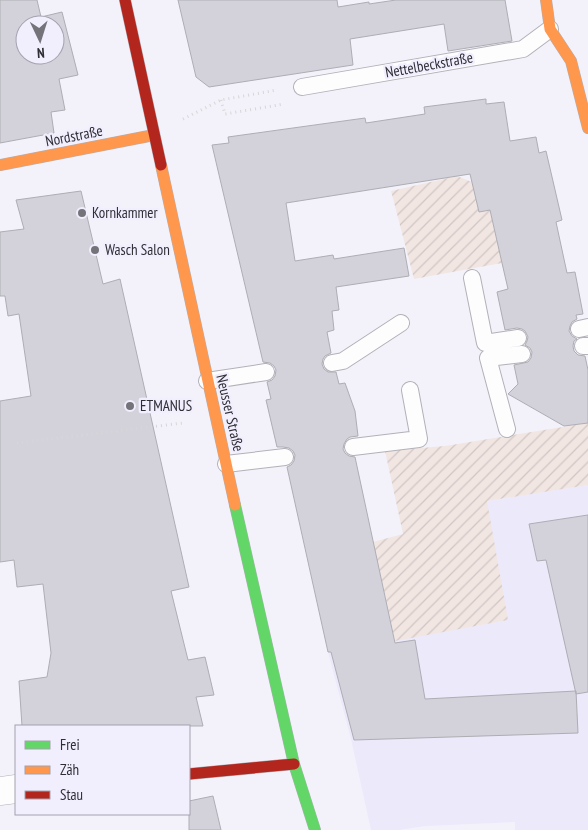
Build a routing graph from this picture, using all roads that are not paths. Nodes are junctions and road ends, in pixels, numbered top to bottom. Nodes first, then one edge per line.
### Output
1 (125, 0) edge
2 (546, 0) edge
3 (550, 29) junction
4 (302, 86) road end
5 (588, 128) edge
6 (154, 135) junction
7 (0, 165) edge
8 (472, 278) dead end
9 (401, 323) dead end
10 (332, 363) dead end
11 (266, 372) dead end
12 (207, 381) junction
13 (410, 390) dead end
14 (507, 429) dead end
15 (353, 447) dead end
16 (285, 456) dead end
17 (226, 464) junction
18 (294, 764) junction
19 (190, 774) edge
20 (15, 789) edge
21 (0, 791) edge
22 (315, 830) edge

1 - 6 main road, Neusser Straße
2 - 3 main road
3 - 4 lane, Nettelbeckstraße
3 - 5 main road
6 - 7 main road, Nordstraße
6 - 12 main road, Neusser Straße
8 - 14 lane
9 - 10 lane
11 - 12 lane
12 - 17 main road, Neusser Straße
13 - 15 lane
16 - 17 lane
17 - 18 main road, Neusser Straße
18 - 19 main road
18 - 22 main road, Neusser Straße
20 - 21 street

